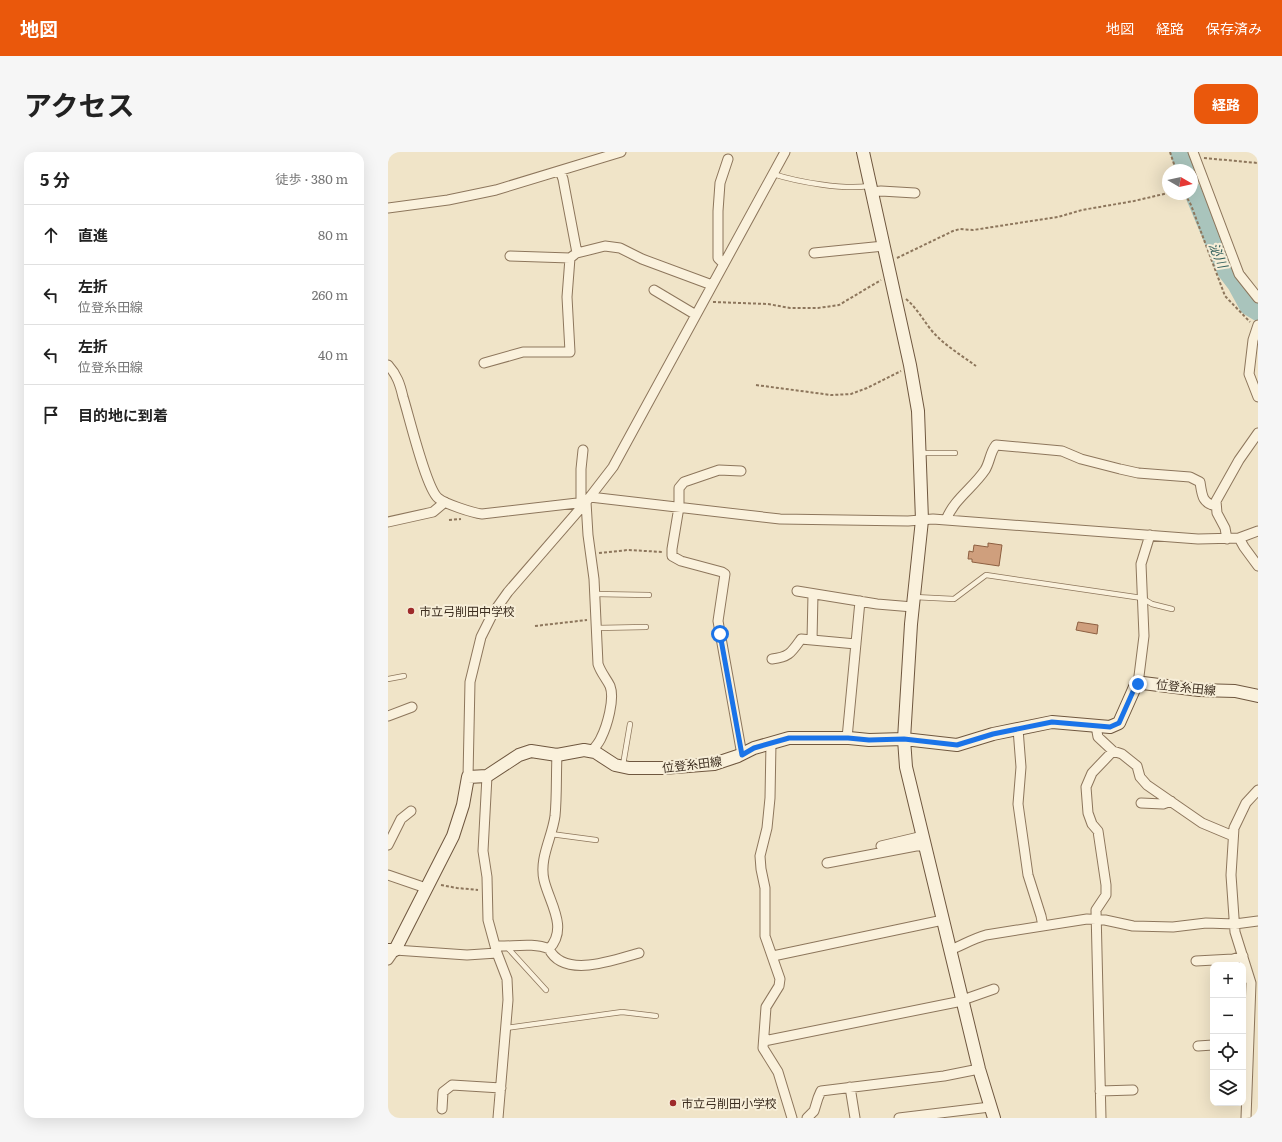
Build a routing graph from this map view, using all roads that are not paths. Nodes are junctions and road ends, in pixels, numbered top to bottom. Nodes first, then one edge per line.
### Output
1 (621, 152) edge
2 (785, 152) edge
3 (863, 152) edge
4 (1194, 155) edge
5 (728, 159) dead end
6 (560, 171) junction
7 (773, 174) junction
8 (871, 189) junction
9 (915, 193) dead end
10 (388, 208) edge
11 (884, 246) junction
12 (814, 253) dead end
13 (573, 255) junction
14 (510, 256) dead end
15 (724, 264) junction
16 (712, 285) junction
17 (654, 290) dead end
18 (1258, 298) edge
19 (696, 315) junction
20 (1258, 327) edge
21 (484, 363) dead end
22 (388, 365) edge
23 (392, 375) edge
24 (1258, 397) edge
25 (1258, 433) edge
26 (583, 450) dead end
27 (920, 453) junction
28 (955, 453) dead end
29 (741, 470) dead end
30 (586, 500) junction
31 (445, 502) junction
32 (1216, 506) junction
33 (679, 507) junction
34 (922, 520) junction
35 (946, 520) junction
36 (388, 522) edge
37 (1258, 531) edge
38 (1150, 535) junction
39 (1239, 538) junction
40 (1227, 539) junction
41 (1258, 566) edge
42 (797, 591) dead end
43 (595, 594) junction
44 (813, 594) junction
45 (649, 595) dead end
46 (1142, 598) junction
47 (860, 601) junction
48 (913, 602) junction
49 (1172, 609) dead end
50 (596, 623) junction
51 (646, 627) dead end
52 (812, 640) junction
53 (856, 644) junction
54 (772, 659) dead end
55 (404, 676) dead end
56 (388, 679) edge
57 (1138, 684) junction
58 (1258, 696) edge
59 (412, 707) dead end
60 (388, 716) edge
61 (630, 724) dead end
62 (1096, 726) junction
63 (1018, 729) junction
64 (847, 738) junction
65 (904, 739) junction
66 (771, 743) junction
67 (592, 751) junction
68 (1114, 751) junction
69 (557, 755) junction
70 (742, 755) junction
71 (622, 767) junction
72 (487, 776) junction
73 (468, 777) junction
74 (1258, 790) edge
75 (1171, 801) junction
76 (1141, 803) dead end
77 (411, 811) dead end
78 (551, 834) junction
79 (1233, 836) junction
80 (596, 840) dead end
81 (924, 841) junction
82 (388, 845) edge
83 (881, 846) dead end
84 (827, 863) dead end
85 (388, 874) edge
86 (428, 885) junction
87 (1096, 919) junction
88 (943, 920) junction
89 (1258, 921) edge
90 (1235, 924) junction
91 (1042, 926) junction
92 (506, 946) junction
93 (496, 949) junction
94 (549, 949) junction
95 (391, 950) edge
96 (950, 950) junction
97 (639, 952) dead end
98 (773, 956) junction
99 (1243, 956) junction
100 (388, 960) edge
101 (1196, 961) dead end
102 (994, 989) dead end
103 (546, 990) dead end
104 (962, 999) junction
105 (656, 1016) dead end
106 (506, 1028) junction
107 (764, 1041) junction
108 (1246, 1043) edge
109 (1210, 1045) edge
110 (1198, 1046) dead end
111 (979, 1069) junction
112 (1246, 1070) edge
113 (850, 1087) junction
114 (501, 1088) junction
115 (1133, 1090) dead end
116 (1100, 1091) junction
117 (442, 1109) dead end
118 (992, 1112) edge
119 (498, 1118) edge
120 (792, 1118) edge
121 (807, 1118) edge
122 (855, 1118) edge
123 (899, 1118) edge
124 (1101, 1118) edge
125 (1246, 1118) edge

1 - 6 street
2 - 7 street
3 - 8 main road
4 - 18 street
5 - 15 street
6 - 10 street
6 - 13 street
7 - 8 lane
7 - 15 street
8 - 9 street
8 - 11 main road
11 - 12 street
11 - 27 main road
13 - 14 street
13 - 16 street
13 - 21 street
15 - 16 street
16 - 19 street
17 - 19 street
19 - 30 street
20 - 24 street
22 - 23 street
23 - 31 street
25 - 32 street
26 - 30 street
27 - 28 lane
27 - 34 main road
29 - 33 street
30 - 31 street
30 - 33 street
30 - 43 street
30 - 73 street
31 - 36 street
32 - 35 street
32 - 40 street
33 - 34 street
33 - 70 street
34 - 35 street
34 - 48 main road
35 - 38 street
37 - 39 street
38 - 40 street
38 - 46 street
39 - 40 street
39 - 41 street
42 - 44 street
43 - 45 lane
43 - 50 street
44 - 47 street
44 - 52 street
46 - 48 lane
46 - 49 lane
46 - 57 street
47 - 48 street
47 - 53 street
48 - 65 main road
50 - 51 lane
50 - 67 street
52 - 53 street
52 - 54 street
53 - 64 street
55 - 56 lane
57 - 58 main road, 位登糸田線
57 - 62 main road, 位登糸田線
59 - 60 street
61 - 71 lane
62 - 63 main road, 位登糸田線
62 - 68 street
63 - 65 main road, 位登糸田線
63 - 91 street
64 - 65 main road, 位登糸田線
64 - 66 main road, 位登糸田線
65 - 81 main road
66 - 70 main road, 位登糸田線
66 - 98 street
67 - 69 main road
67 - 71 main road, 位登糸田線
68 - 75 street
68 - 87 street
69 - 72 main road
69 - 78 street
70 - 71 main road, 位登糸田線
72 - 73 main road
72 - 93 street
73 - 86 main road
74 - 79 street
75 - 76 street
75 - 79 street
77 - 82 street
78 - 80 lane
78 - 94 street
79 - 90 street
81 - 83 street
81 - 84 street
81 - 88 main road
85 - 86 street
86 - 95 main road
87 - 90 street
87 - 91 street
87 - 116 street
88 - 96 main road
88 - 98 street
89 - 90 street
90 - 99 street
91 - 96 street
92 - 93 street
92 - 94 street
92 - 103 lane
93 - 95 street
93 - 106 street
94 - 97 street
95 - 100 street
96 - 104 main road
98 - 107 street
99 - 101 street
99 - 108 street
102 - 104 street
104 - 107 street
104 - 111 main road
105 - 106 lane
106 - 114 street
107 - 120 street
109 - 110 street
111 - 113 street
111 - 118 main road
112 - 125 street
113 - 121 street
113 - 122 street
114 - 117 street
114 - 119 street
115 - 116 street
116 - 124 street
118 - 123 street

